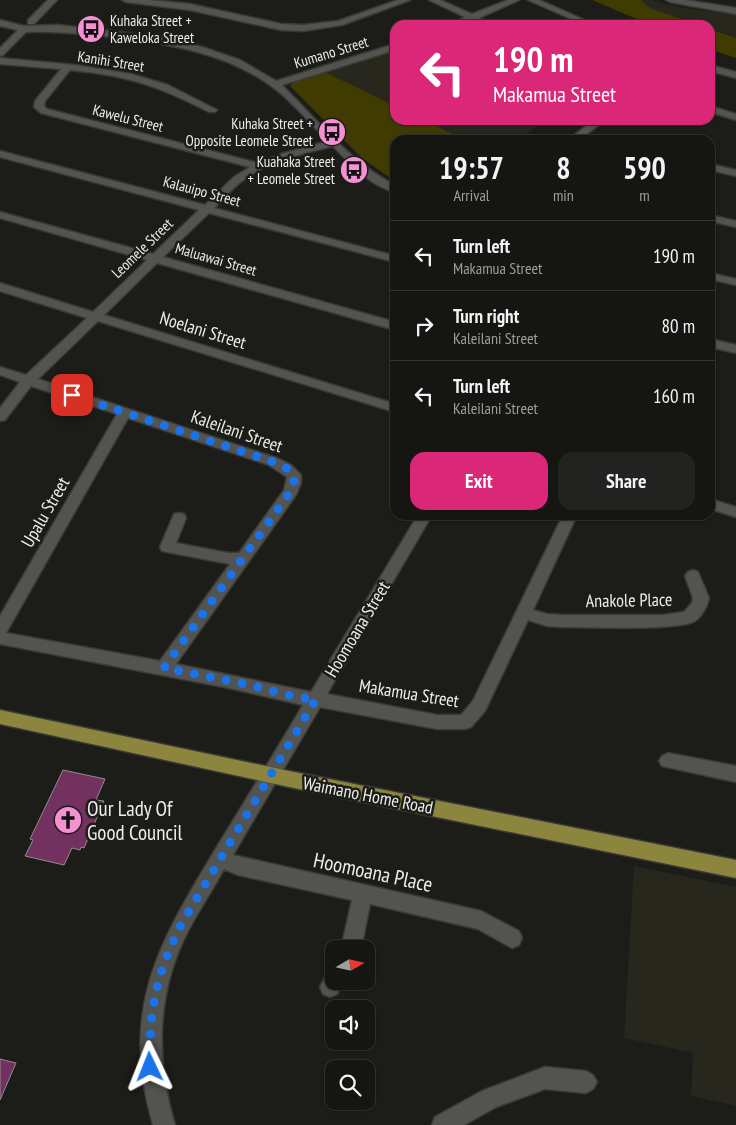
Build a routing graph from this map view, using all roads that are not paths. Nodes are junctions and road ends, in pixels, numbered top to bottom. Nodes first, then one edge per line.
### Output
1 (53, 0) edge
2 (128, 0) edge
3 (406, 0) edge
4 (433, 0) edge
5 (515, 0) edge
6 (532, 0) edge
7 (670, 0) edge
8 (734, 0) edge
9 (735, 11) edge
10 (472, 18) junction
11 (467, 20) edge
12 (477, 20) edge
13 (580, 20) edge
14 (0, 22) edge
15 (28, 25) junction
16 (390, 49) edge
17 (0, 53) edge
18 (0, 61) edge
19 (67, 68) junction
20 (715, 69) edge
21 (736, 75) edge
22 (275, 84) junction
23 (212, 110) dead end
24 (715, 111) edge
25 (736, 117) edge
26 (593, 125) edge
27 (580, 135) edge
28 (334, 142) junction
29 (0, 154) edge
30 (259, 166) junction
31 (715, 168) edge
32 (736, 173) edge
33 (390, 186) edge
34 (206, 209) junction
35 (0, 215) edge
36 (715, 219) edge
37 (736, 224) edge
38 (390, 258) edge
39 (154, 259) junction
40 (715, 277) edge
41 (736, 282) edge
42 (0, 287) edge
43 (95, 316) junction
44 (390, 325) edge
45 (715, 344) edge
46 (736, 350) edge
47 (0, 371) edge
48 (28, 380) junction
49 (390, 406) edge
50 (124, 413) junction
51 (0, 417) edge
52 (715, 506) edge
53 (736, 512) edge
54 (179, 518) dead end
55 (421, 520) edge
56 (568, 520) edge
57 (242, 558) junction
58 (693, 576) dead end
59 (524, 613) junction
60 (0, 630) edge
61 (0, 638) edge
62 (164, 668) junction
63 (316, 699) junction
64 (0, 717) edge
65 (668, 761) dead end
66 (736, 774) edge
67 (270, 775) junction
68 (220, 860) junction
69 (736, 869) edge
70 (364, 894) junction
71 (512, 938) dead end
72 (352, 940) edge
73 (586, 1082) dead end
74 (164, 1125) edge
75 (443, 1125) edge

1 - 15 street
2 - 3 street
4 - 10 street
5 - 10 street
6 - 13 street
7 - 9 street
8 - 9 street
10 - 11 street
10 - 12 street
14 - 15 street
15 - 17 street
15 - 22 street
16 - 22 street, Kumano Street
18 - 19 street, Kanihi Street
19 - 23 street, Kanihi Street
19 - 30 street, Kawelu Street
20 - 21 street
22 - 28 street
24 - 25 street
26 - 27 street
28 - 30 street, Leomele Street
28 - 33 street
29 - 34 street, Kalauipo Street
30 - 34 street, Leomele Street
31 - 32 street
34 - 38 street, Kalauipo Street
34 - 39 street, Leomele Street
35 - 39 street, Maluawai Street
36 - 37 street
39 - 43 street, Leomele Street
39 - 44 street, Maluawai Street
40 - 41 street
42 - 43 street, Noelani Street
43 - 48 street, Leomele Street
43 - 49 street, Noelani Street
45 - 46 street
47 - 48 street, Kaleilani Street
48 - 50 street, Kaleilani Street
48 - 51 street, Leomele Street
50 - 57 street, Kaleilani Street
50 - 60 street, Upalu Street
52 - 53 street
54 - 57 street
55 - 63 street, Hoomoana Street
56 - 59 street, Makamua Street
57 - 62 street, Kaleilani Street
58 - 59 street, Anakole Place
59 - 63 street, Makamua Street
61 - 62 street, Makamua Street
62 - 63 street, Makamua Street
63 - 67 street, Hoomoana Street
64 - 67 main road, Waimano Home Road
65 - 66 street
67 - 68 street, Hoomoana Street
67 - 69 main road, Waimano Home Road
68 - 70 street, Hoomoana Place
68 - 74 street, Hoomoana Street
70 - 71 street, Hoomoana Place
70 - 72 street
73 - 75 street

